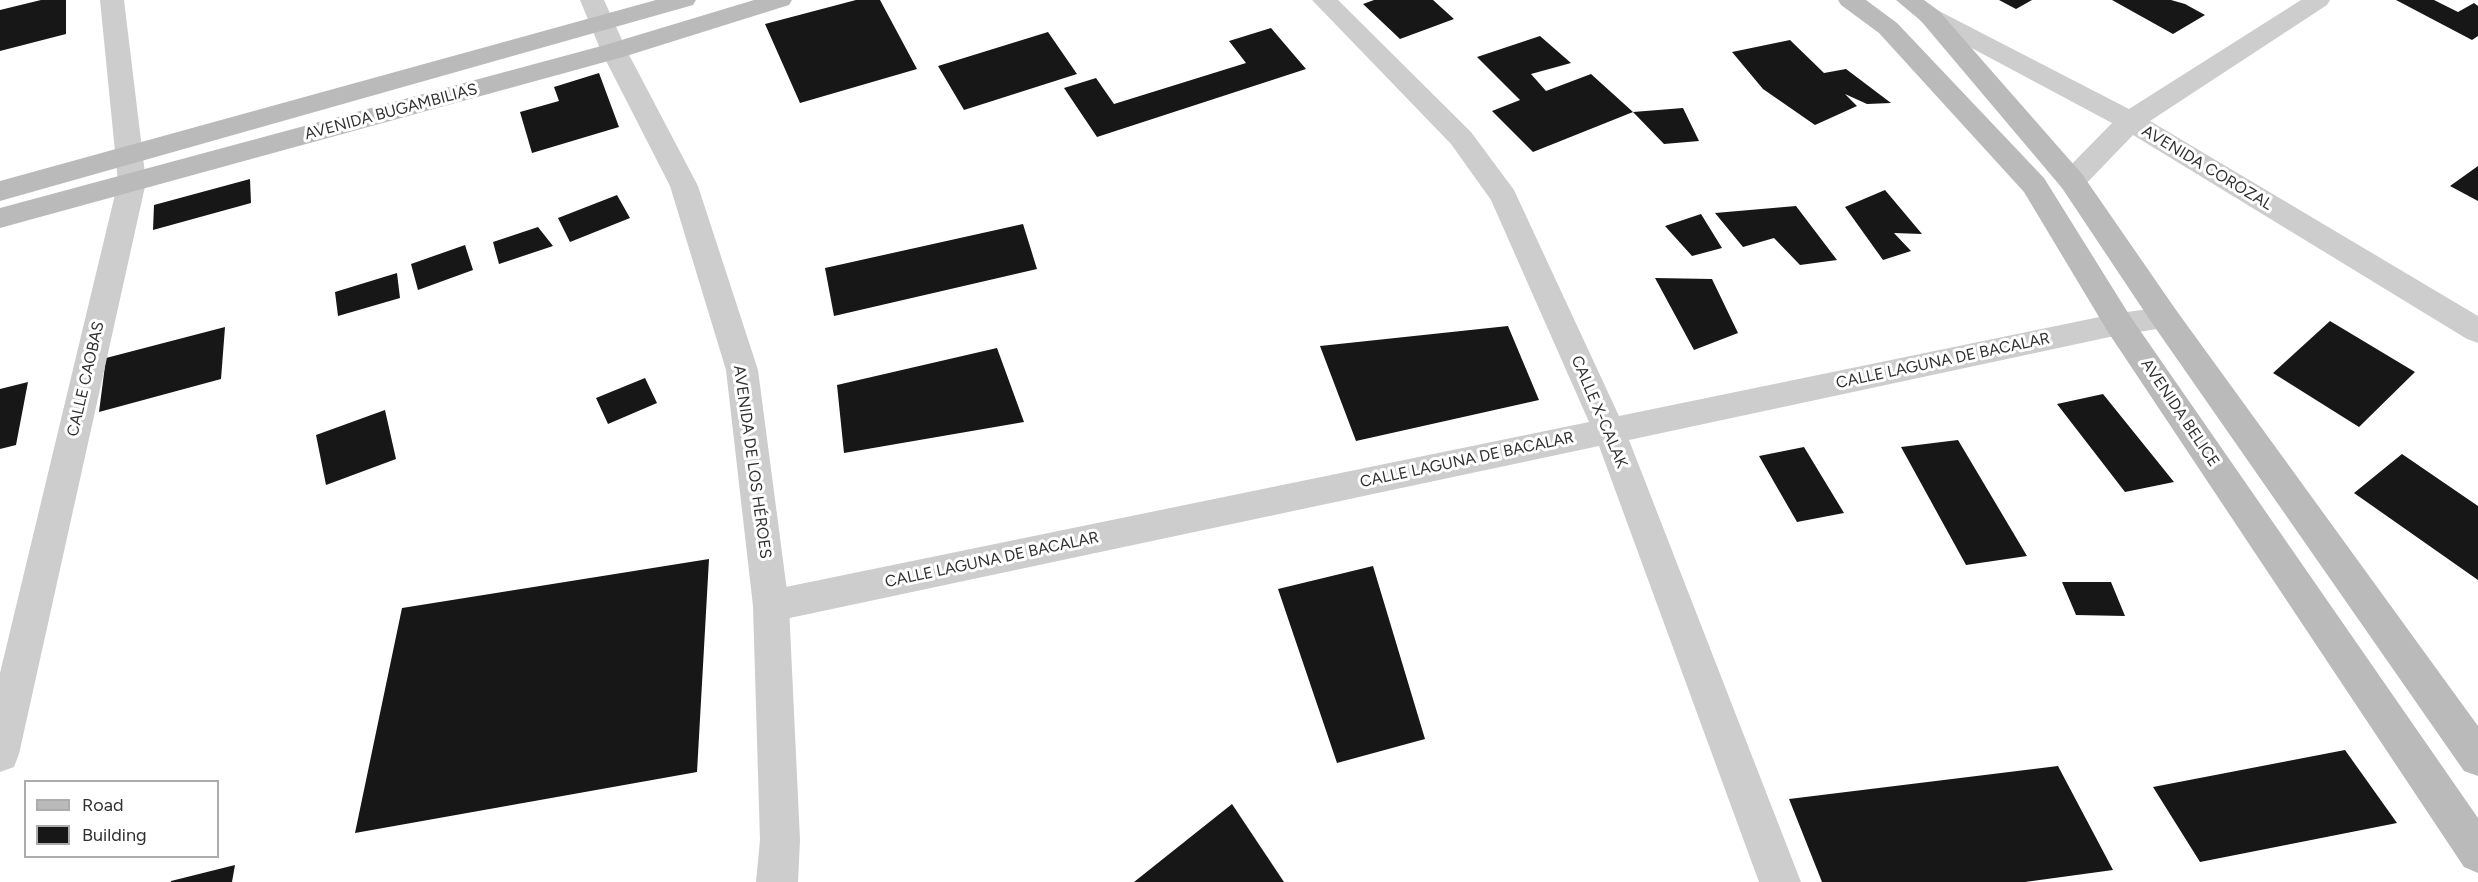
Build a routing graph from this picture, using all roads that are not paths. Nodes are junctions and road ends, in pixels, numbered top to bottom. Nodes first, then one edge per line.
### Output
1 (112, 0) edge
2 (684, 0) edge
3 (780, 0) edge
4 (1324, 0) edge
5 (1850, 0) edge
6 (2318, 0) edge
7 (1919, 8) edge
8 (603, 25) edge
9 (2130, 121) junction
10 (130, 170) junction
11 (2072, 181) junction
12 (0, 191) edge
13 (0, 218) edge
14 (2165, 318) junction
15 (2119, 324) junction
16 (2478, 331) edge
17 (1609, 430) junction
18 (771, 606) junction
19 (0, 754) edge
20 (2478, 758) edge
21 (2478, 853) edge
22 (777, 882) edge
23 (1780, 882) edge

1 - 10 street, CALLE CAOBAS
2 - 8 main road, AVENIDA BUGAMBILIAS
3 - 8 main road, AVENIDA BUGAMBILIAS
4 - 17 street, CALLE X-CALAK
5 - 15 main road, AVENIDA BELICE
6 - 9 street
7 - 9 street, AVENIDA COROZAL
7 - 11 main road
8 - 10 main road, AVENIDA BUGAMBILIAS
8 - 18 street, AVENIDA DE LOS HÉROES
9 - 11 street
9 - 16 street, AVENIDA COROZAL
10 - 12 main road, AVENIDA BUGAMBILIAS
10 - 13 main road, AVENIDA BUGAMBILIAS
10 - 19 street, CALLE CAOBAS
11 - 14 main road
14 - 15 street, CALLE LAGUNA DE BACALAR
14 - 20 main road
15 - 17 street, CALLE LAGUNA DE BACALAR
15 - 21 main road, AVENIDA BELICE
17 - 18 street, CALLE LAGUNA DE BACALAR
17 - 23 street, CALLE X-CALAK
18 - 22 street, AVENIDA DE LOS HÉROES

